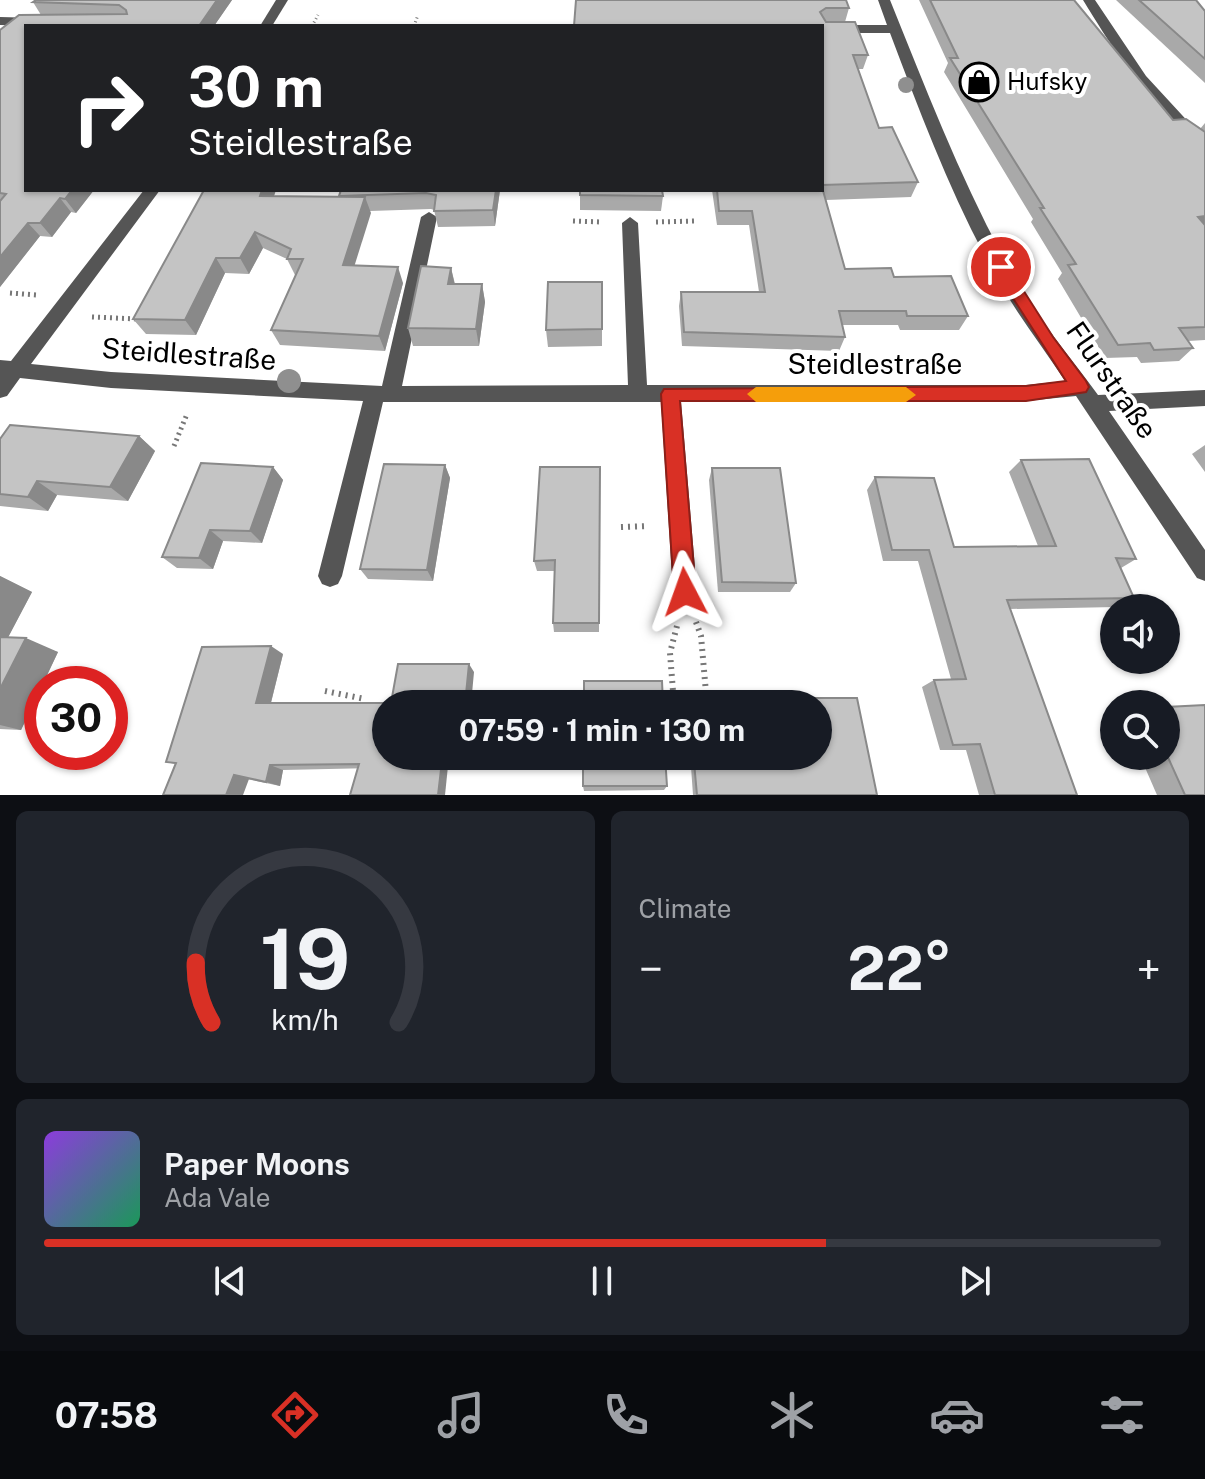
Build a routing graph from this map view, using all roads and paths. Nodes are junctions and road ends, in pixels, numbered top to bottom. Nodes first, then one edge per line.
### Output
1 (282, 0) edge
2 (884, 0) edge
3 (1089, 0) edge
4 (318, 15) dead end
5 (418, 15) dead end
6 (0, 21) edge
7 (48, 23) edge
8 (267, 24) edge
9 (313, 24) edge
10 (415, 24) edge
11 (824, 29) edge
12 (896, 29) junction
13 (1205, 148) edge
14 (150, 192) edge
15 (429, 217) dead end
16 (630, 223) dead end
17 (56, 316) junction
18 (139, 319) edge
19 (8, 369) edge
20 (0, 390) edge
21 (382, 394) junction
22 (670, 394) junction
23 (638, 395) junction
24 (1086, 395) junction
25 (1205, 398) edge
26 (1205, 570) edge
27 (330, 576) dead end
28 (685, 592) junction
29 (673, 690) edge
30 (706, 690) edge
31 (325, 691) dead end
32 (365, 699) edge

1 - 8 street
2 - 12 street, Flurstraße
3 - 13 street
4 - 9 path
5 - 10 path
6 - 7 street
11 - 12 street
12 - 24 street, Flurstraße
14 - 17 street
15 - 21 street
16 - 23 street
17 - 18 path
17 - 19 street
19 - 20 street
19 - 21 street, Steidlestraße
21 - 23 street, Steidlestraße
21 - 27 street
22 - 23 street, Steidlestraße
22 - 24 street, Steidlestraße
22 - 28 street
24 - 25 street, Steidlestraße
24 - 26 street, Flurstraße
28 - 29 path
28 - 30 path
31 - 32 path

